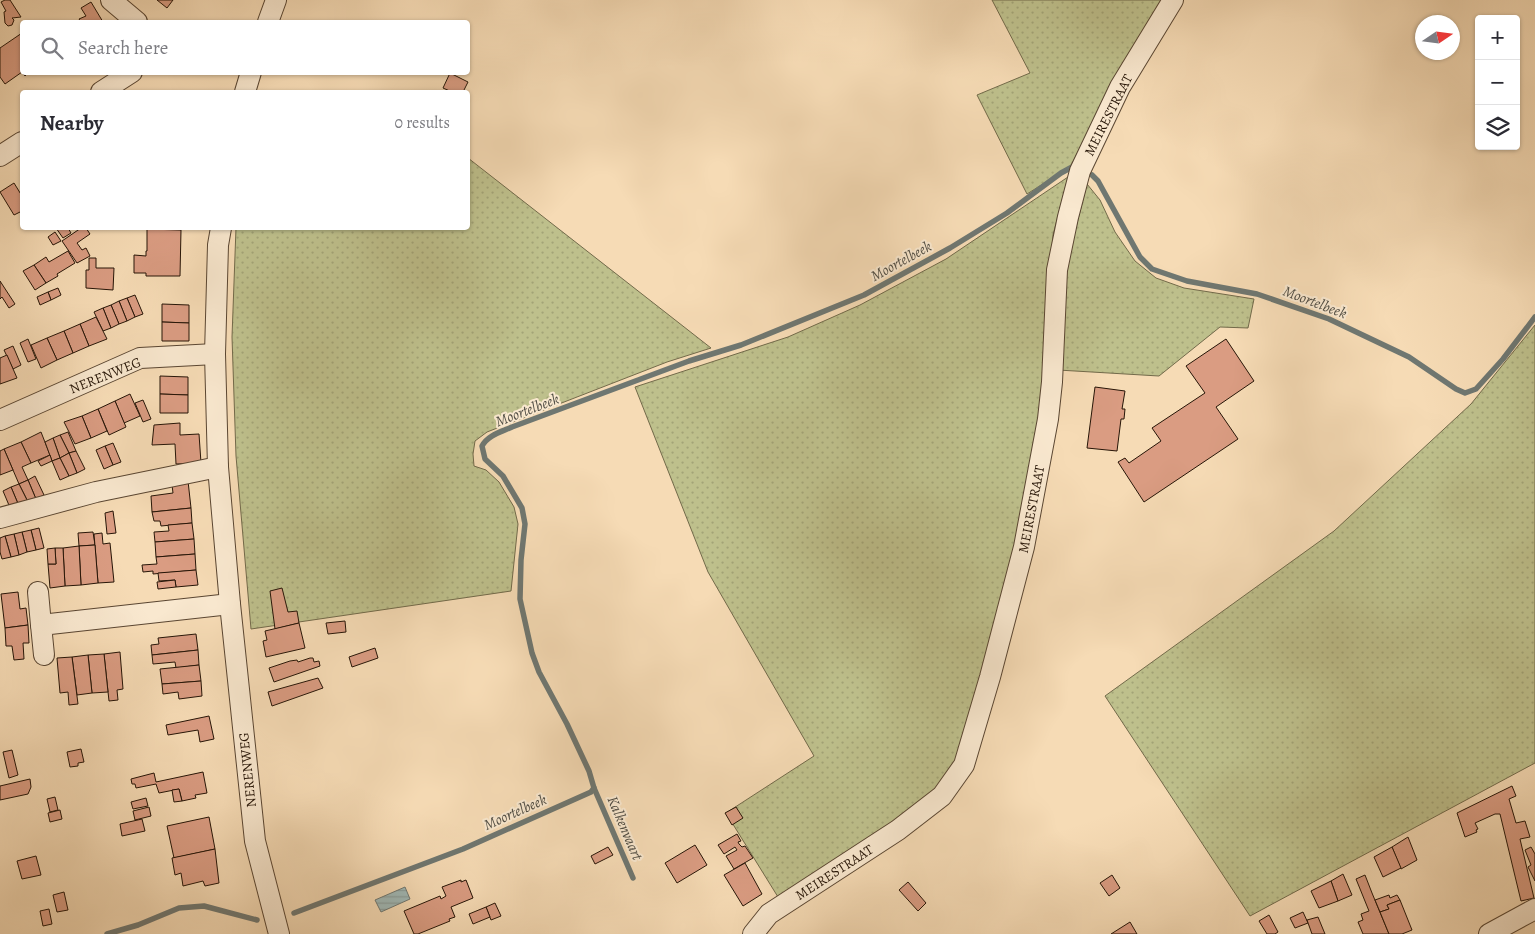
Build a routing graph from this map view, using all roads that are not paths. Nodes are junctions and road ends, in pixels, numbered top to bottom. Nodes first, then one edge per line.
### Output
1 (111, 0) edge
2 (276, 0) edge
3 (1172, 0) edge
4 (135, 20) edge
5 (269, 20) edge
6 (127, 75) edge
7 (250, 75) edge
8 (104, 90) edge
9 (245, 90) edge
10 (20, 143) edge
11 (0, 156) edge
12 (220, 230) edge
13 (215, 354) junction
14 (0, 420) edge
15 (218, 467) junction
16 (0, 518) edge
17 (38, 592) dead end
18 (230, 604) junction
19 (41, 625) junction
20 (44, 655) dead end
21 (1535, 909) edge
22 (279, 934) edge
23 (754, 934) edge
24 (1489, 934) edge

1 - 4 street
2 - 5 street
3 - 23 street, MEIRESTRAAT
6 - 8 street
7 - 9 street
10 - 11 street
12 - 13 street, NERENWEG
13 - 14 street, NERENWEG
13 - 15 street, NERENWEG
15 - 16 street
15 - 18 street, NERENWEG
17 - 19 street
18 - 19 street
18 - 22 street, NERENWEG
19 - 20 street
21 - 24 street

